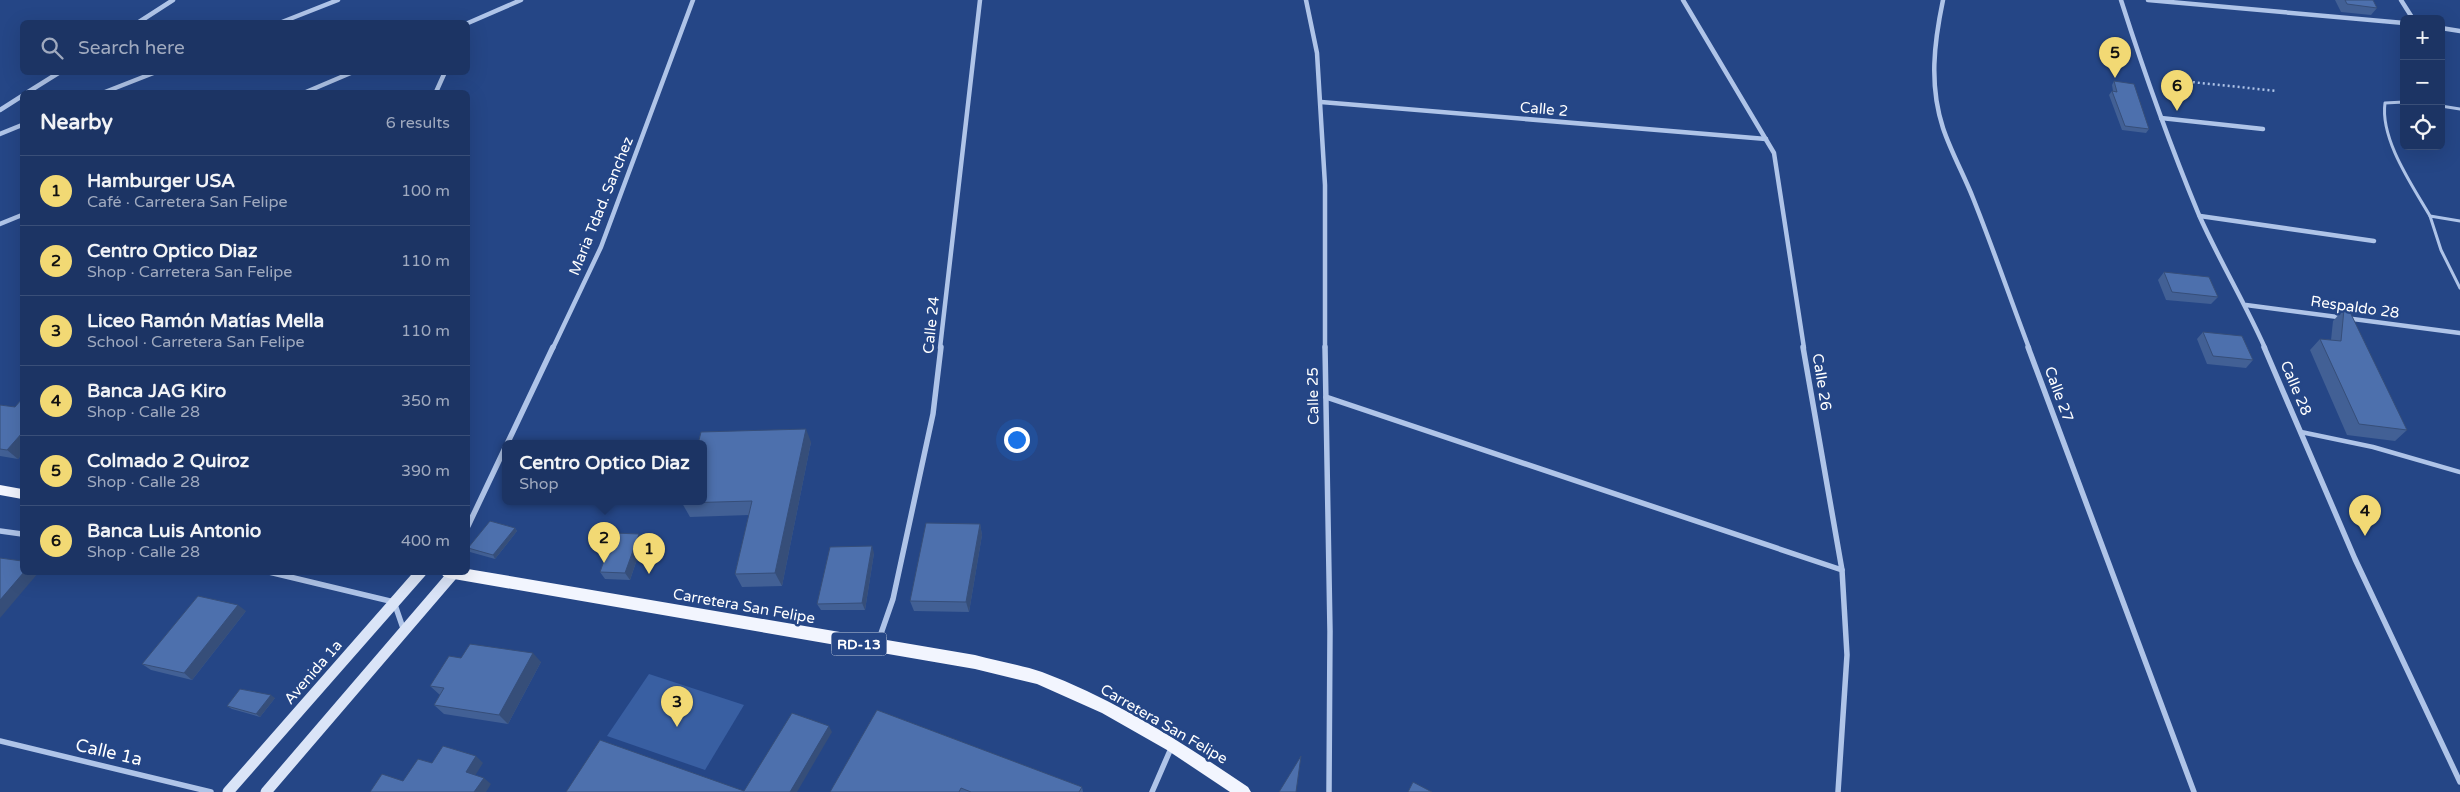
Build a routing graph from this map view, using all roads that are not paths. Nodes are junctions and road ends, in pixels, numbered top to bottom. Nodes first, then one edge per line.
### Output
1 (173, 0) edge
2 (338, 0) edge
3 (521, 0) edge
4 (693, 0) edge
5 (980, 0) edge
6 (1306, 0) edge
7 (1683, 0) edge
8 (1943, 0) edge
9 (2121, 0) edge
10 (2148, 0) edge
11 (2401, 0) edge
12 (2410, 15) edge
13 (142, 20) edge
14 (287, 20) edge
15 (470, 22) edge
16 (2400, 24) edge
17 (2445, 29) edge
18 (2460, 31) edge
19 (55, 75) edge
20 (148, 75) edge
21 (345, 75) edge
22 (444, 75) edge
23 (31, 90) edge
24 (110, 90) edge
25 (311, 90) edge
26 (437, 90) edge
27 (20, 97) edge
28 (1321, 102) junction
29 (2400, 102) edge
30 (2445, 107) edge
31 (2460, 109) edge
32 (0, 110) edge
33 (2162, 118) junction
34 (20, 126) edge
35 (2262, 129) dead end
36 (0, 134) edge
37 (1766, 138) junction
38 (20, 216) edge
39 (2200, 216) junction
40 (2430, 216) junction
41 (2460, 221) edge
42 (0, 224) edge
43 (2374, 241) dead end
44 (2460, 288) edge
45 (2246, 305) junction
46 (2460, 333) edge
47 (1326, 397) junction
48 (2301, 432) junction
49 (509, 440) edge
50 (502, 454) edge
51 (2460, 472) edge
52 (0, 490) edge
53 (20, 494) edge
54 (470, 522) edge
55 (0, 531) edge
56 (20, 534) edge
57 (1842, 570) junction
58 (282, 575) edge
59 (418, 575) edge
60 (450, 575) edge
61 (463, 575) edge
62 (394, 602) junction
63 (404, 631) junction
64 (876, 647) junction
65 (0, 742) edge
66 (1172, 745) junction
67 (2460, 782) edge
68 (211, 792) edge
69 (228, 792) edge
70 (266, 792) edge
71 (1152, 792) edge
72 (1243, 792) edge
73 (1329, 792) edge
74 (1838, 792) edge
75 (2194, 792) edge

1 - 13 street
2 - 14 street
3 - 15 street
4 - 49 street, Maria Tdad. Sanchez
5 - 64 street, Calle 24
6 - 28 street, Calle 25
7 - 37 street, Calle 26
8 - 75 street, Calle 27
9 - 33 street, Calle 28
10 - 16 street
11 - 12 street
17 - 18 street
19 - 23 street
20 - 24 street
21 - 25 street
22 - 26 street
27 - 32 street
28 - 37 street, Calle 2
28 - 47 street, Calle 25
29 - 40 lane
30 - 31 lane
33 - 35 street
33 - 39 street, Calle 28
34 - 36 street
37 - 57 street, Calle 26
38 - 42 street
39 - 43 street
39 - 45 street, Calle 28
40 - 41 lane
40 - 44 lane
45 - 46 street, Respaldo 28
45 - 48 street, Calle 28
47 - 57 street
47 - 73 street, Calle 25
48 - 51 lane
48 - 67 street, Calle 28
50 - 54 street
52 - 53 main road
55 - 56 street
57 - 74 street, Calle 26
58 - 62 street
59 - 62 main road, Avenida 1a
60 - 63 main road
61 - 64 main road, Carretera San Felipe / RD-13
62 - 63 street
62 - 69 main road, Avenida 1a
63 - 70 main road
64 - 66 main road, Carretera San Felipe / RD-13
65 - 68 street, Calle 1a
66 - 71 street
66 - 72 main road, Carretera San Felipe / RD-13

